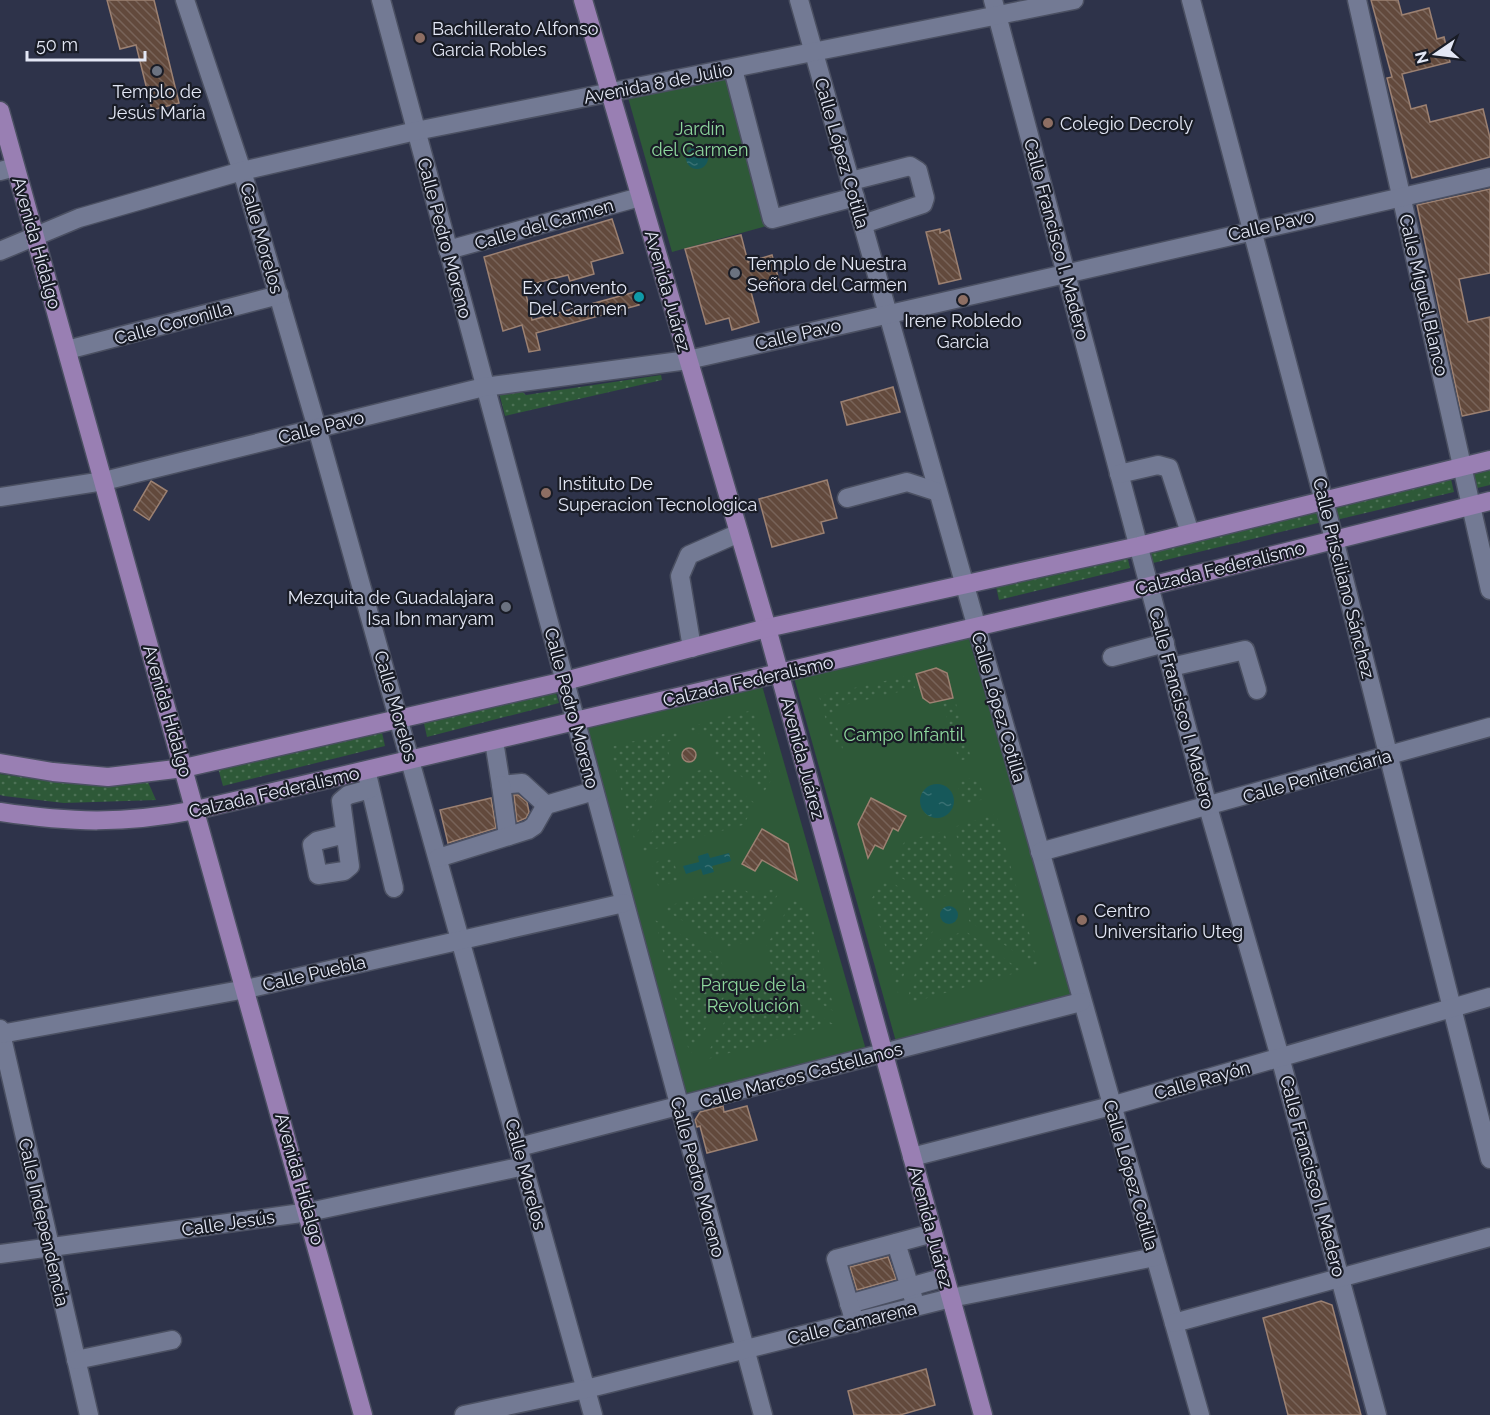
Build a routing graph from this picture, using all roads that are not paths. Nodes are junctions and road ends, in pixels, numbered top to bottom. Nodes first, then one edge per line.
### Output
1 (185, 0) edge
2 (381, 0) edge
3 (583, 0) edge
4 (799, 0) edge
5 (1074, 0) edge
6 (1191, 0) edge
7 (1357, 0) edge
8 (996, 8) edge
9 (814, 54) junction
10 (733, 69) junction
11 (609, 92) junction
12 (0, 111) edge
13 (416, 131) junction
14 (8, 169) edge
15 (242, 171) junction
16 (1490, 177) edge
17 (853, 189) junction
18 (1402, 195) junction
19 (640, 197) junction
20 (863, 224) junction
21 (1252, 229) junction
22 (35, 237) junction
23 (448, 250) junction
24 (0, 251) edge
25 (1066, 272) junction
26 (279, 296) junction
27 (888, 314) junction
28 (67, 350) junction
29 (688, 360) junction
30 (484, 387) junction
31 (317, 428) junction
32 (1490, 460) edge
33 (1462, 467) junction
34 (1119, 474) junction
35 (104, 481) junction
36 (938, 492) junction
37 (0, 496) edge
38 (846, 498) dead end
39 (1324, 499) junction
40 (1490, 501) edge
41 (1471, 506) junction
42 (739, 532) junction
43 (1190, 533) junction
44 (1334, 538) junction
45 (1139, 546) junction
46 (965, 586) junction
47 (1150, 586) junction
48 (1490, 590) edge
49 (977, 627) junction
50 (767, 628) junction
51 (1165, 643) junction
52 (692, 648) junction
53 (1112, 657) dead end
54 (1171, 667) junction
55 (780, 674) junction
56 (565, 681) junction
57 (1257, 690) dead end
58 (400, 718) junction
59 (575, 722) junction
60 (1490, 727) edge
61 (494, 741) junction
62 (1389, 756) junction
63 (411, 760) junction
64 (0, 763) edge
65 (184, 768) junction
66 (365, 771) junction
67 (501, 785) junction
68 (370, 789) junction
69 (594, 791) junction
70 (546, 805) junction
71 (1208, 807) junction
72 (196, 810) junction
73 (0, 812) edge
74 (345, 834) dead end
75 (508, 837) junction
76 (1040, 852) junction
77 (438, 858) junction
78 (394, 888) dead end
79 (624, 903) junction
80 (461, 940) junction
81 (246, 988) junction
82 (1490, 997) edge
83 (1082, 1002) junction
84 (1452, 1008) junction
85 (1, 1031) edge
86 (883, 1054) junction
87 (1280, 1057) junction
88 (1111, 1106) junction
89 (679, 1107) junction
90 (519, 1147) junction
91 (912, 1156) junction
92 (1490, 1159) edge
93 (524, 1166) junction
94 (309, 1212) junction
95 (933, 1233) junction
96 (1490, 1237) edge
97 (896, 1243) junction
98 (49, 1246) junction
99 (0, 1254) edge
100 (1155, 1257) junction
101 (945, 1277) junction
102 (1341, 1278) junction
103 (909, 1287) junction
104 (951, 1298) junction
105 (849, 1304) junction
106 (916, 1307) junction
107 (855, 1323) junction
108 (1174, 1323) junction
109 (172, 1340) dead end
110 (745, 1350) junction
111 (76, 1360) junction
112 (586, 1389) junction
113 (89, 1415) edge
114 (363, 1415) edge
115 (464, 1415) edge
116 (593, 1415) edge
117 (763, 1415) edge
118 (984, 1415) edge
119 (1200, 1415) edge
120 (1377, 1415) edge

1 - 15 street, Calle Morelos
2 - 13 street, Calle Pedro Moreno
3 - 11 main road, Avenida Juárez
4 - 9 street, Calle López Cotilla
5 - 8 street, Avenida 8 de Julio
6 - 21 street, Calle Prisciliano Sánchez
7 - 18 street, Calle Miguel Blanco
8 - 9 street, Avenida 8 de Julio
8 - 25 street, Calle Francisco I. Madero
9 - 10 street, Avenida 8 de Julio
9 - 17 street, Calle López Cotilla
10 - 11 street, Avenida 8 de Julio
10 - 17 street
11 - 13 street, Avenida 8 de Julio
11 - 19 main road, Avenida Juárez
12 - 14 main road, Avenida Hidalgo
13 - 15 street, Avenida 8 de Julio
13 - 23 street, Calle Pedro Moreno
14 - 22 main road, Avenida Hidalgo
15 - 22 street, Avenida 8 de Julio
15 - 26 street, Calle Morelos
16 - 18 street, Calle Pavo
17 - 20 street, Calle López Cotilla
17 - 20 street
18 - 21 street, Calle Pavo
18 - 33 street, Calle Miguel Blanco
19 - 23 street, Calle del Carmen
19 - 29 main road, Avenida Juárez
20 - 27 street, Calle López Cotilla
21 - 25 street, Calle Pavo
21 - 39 street, Calle Prisciliano Sánchez
22 - 24 street, Avenida 8 de Julio
22 - 28 main road, Avenida Hidalgo
23 - 30 street, Calle Pedro Moreno
25 - 27 street, Calle Pavo
25 - 34 street, Calle Francisco I. Madero
26 - 28 street, Calle Coronilla
26 - 31 street, Calle Morelos
27 - 29 street, Calle Pavo
27 - 36 street, Calle López Cotilla
28 - 35 main road, Avenida Hidalgo
29 - 30 street, Calle Pavo
29 - 42 main road, Avenida Juárez
30 - 31 street, Calle Pavo
30 - 56 street, Calle Pedro Moreno
31 - 35 street, Calle Pavo
31 - 58 street, Calle Morelos
32 - 33 main road
33 - 39 main road
33 - 41 street, Calle Miguel Blanco
34 - 43 street
34 - 45 street, Calle Francisco I. Madero
35 - 37 street, Calle Pavo
35 - 65 main road, Avenida Hidalgo
36 - 38 street
36 - 46 street, Calle López Cotilla
39 - 43 main road
39 - 44 street, Calle Prisciliano Sánchez
40 - 41 main road, Calzada Federalismo
41 - 44 main road, Calzada Federalismo
41 - 48 street, Calle Miguel Blanco
42 - 50 main road, Avenida Juárez
42 - 52 street
43 - 45 main road
44 - 47 main road, Calzada Federalismo
44 - 62 street, Calle Prisciliano Sánchez
45 - 46 main road
45 - 47 street, Calle Francisco I. Madero
46 - 49 street, Calle López Cotilla
46 - 50 main road
47 - 49 main road, Calzada Federalismo
47 - 51 street, Calle Francisco I. Madero
49 - 55 main road, Calzada Federalismo
49 - 76 street, Calle López Cotilla
50 - 52 main road
50 - 55 main road, Avenida Juárez
51 - 53 street
51 - 54 street, Calle Francisco I. Madero
52 - 56 main road
54 - 57 street
54 - 71 street, Calle Francisco I. Madero
55 - 59 main road, Calzada Federalismo
55 - 86 main road, Avenida Juárez
56 - 58 main road
56 - 59 street, Calle Pedro Moreno
58 - 63 street, Calle Morelos
58 - 65 main road
59 - 61 main road, Calzada Federalismo
59 - 69 street, Calle Pedro Moreno
60 - 62 street, Calle Penitenciaria
61 - 63 main road, Calzada Federalismo
61 - 67 street
62 - 71 street, Calle Penitenciaria
62 - 84 street, Calle Prisciliano Sánchez
63 - 66 main road, Calzada Federalismo
63 - 77 street, Calle Morelos
64 - 65 main road
65 - 72 main road, Avenida Hidalgo
66 - 68 street
66 - 72 main road, Calzada Federalismo
67 - 70 street
67 - 75 street
68 - 74 street
68 - 78 street
69 - 70 street
69 - 79 street, Calle Pedro Moreno
70 - 75 street
71 - 76 street, Calle Penitenciaria
71 - 87 street, Calle Francisco I. Madero
72 - 73 main road, Calzada Federalismo
72 - 81 main road, Avenida Hidalgo
75 - 77 street
76 - 83 street, Calle López Cotilla
77 - 80 street, Calle Morelos
79 - 80 street, Calle Puebla
79 - 89 street, Calle Pedro Moreno
80 - 81 street, Calle Puebla
80 - 90 street, Calle Morelos
81 - 85 street, Calle Puebla
81 - 94 main road, Avenida Hidalgo
82 - 84 street, Calle Rayón
83 - 86 street, Calle Marcos Castellanos
83 - 88 street, Calle López Cotilla
84 - 87 street, Calle Rayón
84 - 92 street, Calle Prisciliano Sánchez
85 - 98 street, Calle Independencia
86 - 89 street, Calle Marcos Castellanos
86 - 91 main road, Avenida Juárez
87 - 88 street, Calle Rayón
87 - 102 street, Calle Francisco I. Madero
88 - 91 street, Calle Rayón
88 - 100 street, Calle López Cotilla
89 - 90 street, Calle Marcos Castellanos
89 - 110 street, Calle Pedro Moreno
90 - 93 street, Calle Morelos
91 - 95 main road, Avenida Juárez
93 - 94 street, Calle Jesús
93 - 112 street, Calle Morelos
94 - 98 street, Calle Jesús
94 - 114 main road, Avenida Hidalgo
95 - 97 street
95 - 101 main road, Avenida Juárez
96 - 102 street
97 - 103 street
97 - 105 street
98 - 99 street, Calle Jesús
98 - 111 street, Calle Independencia
100 - 104 street, Calle Camarena
100 - 108 street, Calle López Cotilla
101 - 103 street
101 - 104 main road, Avenida Juárez
102 - 108 street
102 - 120 street, Calle Francisco I. Madero
103 - 105 street
103 - 106 street
104 - 106 street, Calle Camarena
104 - 118 main road, Avenida Juárez
105 - 107 street
106 - 107 street, Calle Camarena
107 - 110 street, Calle Camarena
108 - 119 street, Calle López Cotilla
109 - 111 street
110 - 112 street, Calle Camarena
110 - 117 street, Calle Pedro Moreno
111 - 113 street, Calle Independencia
112 - 115 street, Calle Camarena
112 - 116 street, Calle Morelos

